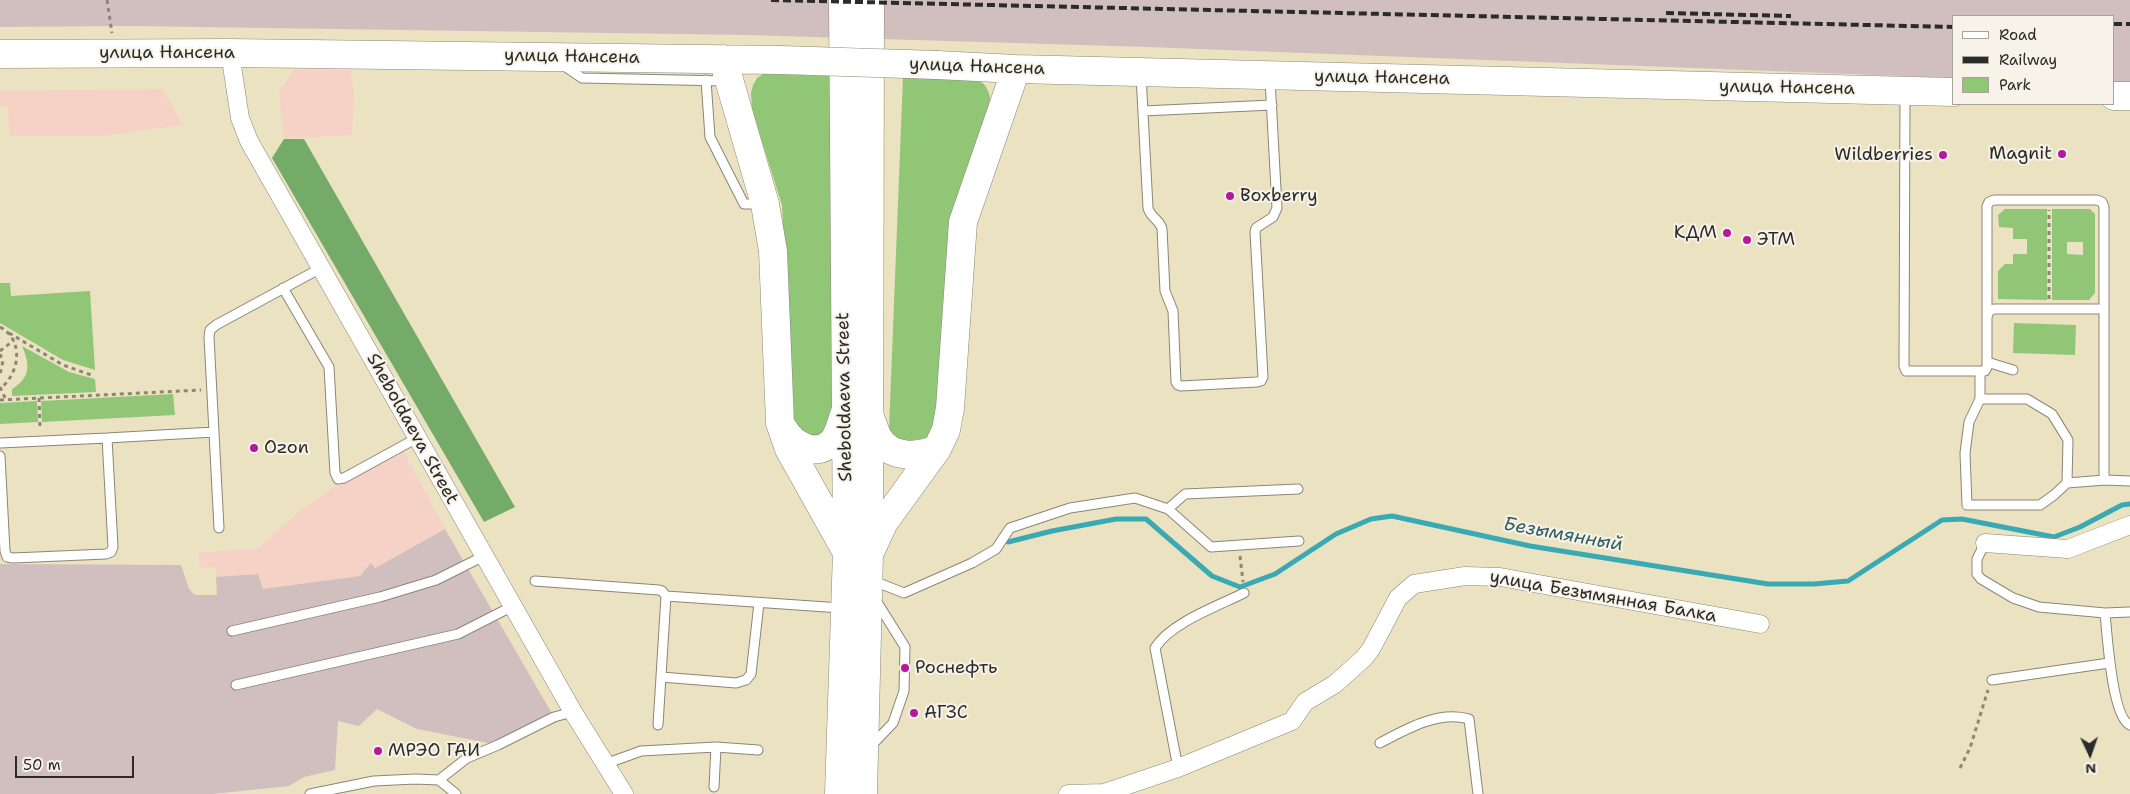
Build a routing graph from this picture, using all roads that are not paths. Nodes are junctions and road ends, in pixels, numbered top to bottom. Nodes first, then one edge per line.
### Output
1 (843, 0) edge
2 (870, 0) edge
3 (230, 53) junction
4 (0, 54) edge
5 (1016, 69) junction
6 (1141, 72) junction
7 (720, 73) junction
8 (1270, 75) junction
9 (1905, 91) junction
10 (1952, 92) edge
11 (2115, 96) edge
12 (2130, 96) edge
13 (1272, 105) junction
14 (1143, 111) junction
15 (321, 268) junction
16 (283, 288) junction
17 (2104, 310) junction
18 (1987, 317) junction
19 (1987, 362) junction
20 (2013, 370) dead end
21 (1980, 373) junction
22 (1980, 400) junction
23 (857, 413) junction
24 (780, 423) junction
25 (214, 432) junction
26 (107, 438) junction
27 (417, 438) junction
28 (0, 443) edge
29 (937, 449) junction
30 (0, 456) edge
31 (2105, 480) junction
32 (2130, 481) edge
33 (2067, 483) junction
34 (1298, 489) dead end
35 (1168, 509) junction
36 (2130, 525) edge
37 (219, 528) dead end
38 (1299, 541) dead end
39 (1985, 543) joint
40 (484, 556) junction
41 (863, 569) junction
42 (535, 581) dead end
43 (1244, 593) dead end
44 (666, 596) junction
45 (759, 603) junction
46 (513, 606) junction
47 (844, 608) junction
48 (2130, 612) edge
49 (2105, 613) junction
50 (1760, 624) dead end
51 (232, 631) dead end
52 (2110, 663) junction
53 (661, 677) junction
54 (1992, 680) road end
55 (236, 685) dead end
56 (573, 712) junction
57 (658, 725) dead end
58 (2130, 725) edge
59 (1380, 743) dead end
60 (716, 747) junction
61 (758, 750) dead end
62 (864, 752) junction
63 (605, 764) junction
64 (1178, 768) junction
65 (440, 780) junction
66 (714, 787) dead end
67 (1104, 793) edge
68 (310, 794) edge
69 (456, 794) edge
70 (624, 794) edge
71 (839, 794) edge
72 (863, 794) edge
73 (1068, 794) edge
74 (1478, 794) edge

1 - 23 main road, Sheboldaeva Street
2 - 23 main road, Sheboldaeva Street
3 - 4 main road, улица Нансена
3 - 7 main road, улица Нансена
3 - 15 street, Sheboldaeva Street
5 - 6 main road, улица Нансена
5 - 7 main road, улица Нансена, bridge
5 - 29 main road
6 - 8 main road, улица Нансена
6 - 14 lane
7 - 24 main road
8 - 9 main road, улица Нансена
8 - 13 lane
9 - 10 main road, улица Нансена
9 - 21 lane
11 - 12 main road
13 - 14 lane
13 - 14 lane
15 - 16 lane
15 - 27 street, Sheboldaeva Street
16 - 25 lane
16 - 27 lane
17 - 18 lane
17 - 18 lane
17 - 31 lane
18 - 19 lane
19 - 20 lane
19 - 21 lane
21 - 22 lane
22 - 33 lane
22 - 33 lane
23 - 24 main road
23 - 29 main road
23 - 41 main road, Sheboldaeva Street
24 - 41 main road
25 - 26 lane
25 - 37 lane
26 - 28 lane
26 - 30 lane
27 - 40 street, Sheboldaeva Street
29 - 41 main road
31 - 32 lane
31 - 33 lane
34 - 35 lane
35 - 38 lane
35 - 41 lane
36 - 39 street
39 - 49 lane
40 - 46 street, Sheboldaeva Street
40 - 51 lane
41 - 47 main road, Sheboldaeva Street
41 - 62 main road, Sheboldaeva Street
41 - 62 lane
42 - 44 lane
43 - 64 lane
44 - 45 lane
44 - 53 lane
45 - 47 lane
45 - 53 lane
46 - 55 lane
46 - 56 street, Sheboldaeva Street
47 - 71 main road, Sheboldaeva Street
48 - 49 lane
49 - 52 lane
50 - 64 street, улица Безымянная Балка
52 - 54 lane
52 - 58 lane
53 - 57 lane
56 - 63 street, Sheboldaeva Street
56 - 65 lane
59 - 74 lane
60 - 61 lane
60 - 63 lane
60 - 66 lane
62 - 72 main road, Sheboldaeva Street
63 - 70 street, Sheboldaeva Street
64 - 67 street, улица Безымянная Балка
65 - 68 lane
65 - 69 lane
67 - 73 street, улица Безымянная Балка

